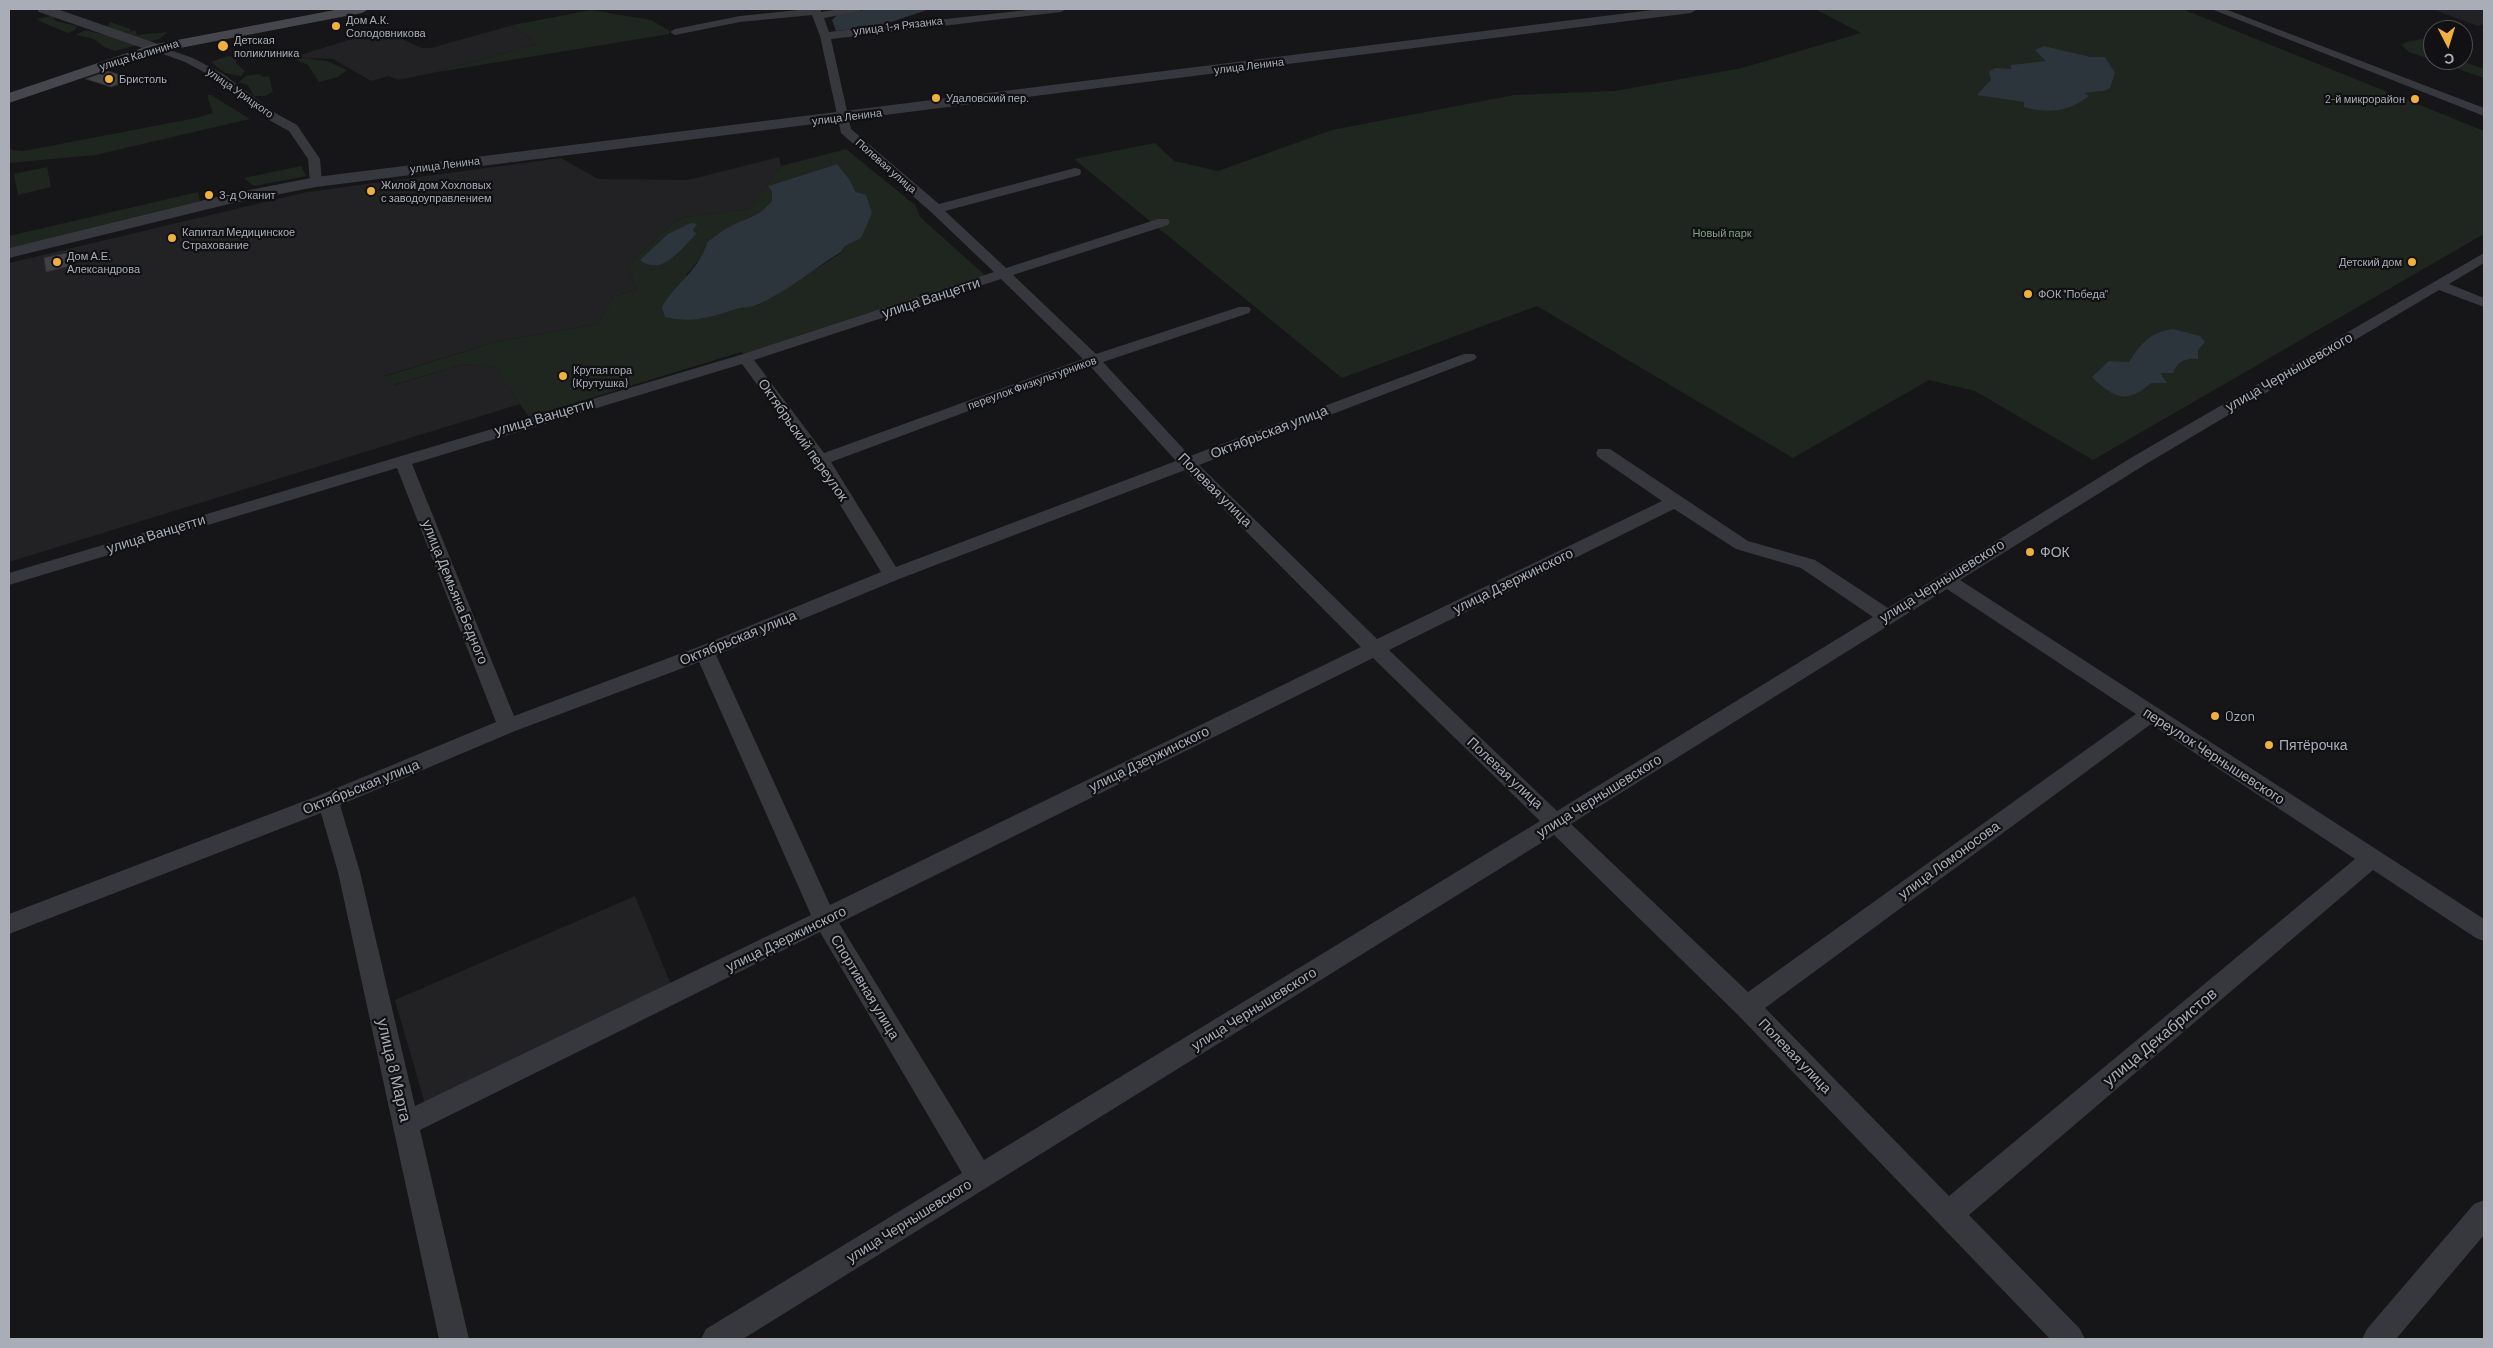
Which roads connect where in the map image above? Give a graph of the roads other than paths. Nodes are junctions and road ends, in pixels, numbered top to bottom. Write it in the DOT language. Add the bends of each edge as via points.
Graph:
graph roads {
  1 [pos="44,9"];
  2 [pos="362,9"];
  3 [pos="856,9"];
  4 [pos="1061,9"];
  5 [pos="1691,9"];
  6 [pos="2216,9"];
  7 [pos="816,12"];
  8 [pos="675,32"];
  9 [pos="825,36"];
  10 [pos="156,48"];
  11 [pos="9,98"];
  12 [pos="2484,112"];
  13 [pos="841,118"];
  14 [pos="1075,172"];
  15 [pos="316,182"];
  16 [pos="936,210"];
  17 [pos="1163,222"];
  18 [pos="9,253"];
  19 [pos="2484,257"];
  20 [pos="1005,275"];
  21 [pos="2439,285"];
  22 [pos="2484,303"];
  23 [pos="1244,310"];
  24 [pos="1469,357"];
  25 [pos="745,358"];
  26 [pos="1093,360"];
  27 [pos="1604,453"];
  28 [pos="402,459"];
  29 [pos="821,460"];
  30 [pos="1187,463"];
  31 [pos="1675,502"];
  32 [pos="892,575"];
  33 [pos="9,579"];
  34 [pos="1945,579"];
  35 [pos="1886,616"];
  36 [pos="1374,648"];
  37 [pos="705,652"];
  38 [pos="2150,714"];
  39 [pos="508,726"];
  40 [pos="328,801"];
  41 [pos="1557,822"];
  42 [pos="2371,859"];
  43 [pos="825,920"];
  44 [pos="9,924"];
  45 [pos="2484,931"];
  46 [pos="1747,1007"];
  47 [pos="406,1123"];
  48 [pos="980,1177"];
  49 [pos="1949,1214"];
  50 [pos="2484,1214"];
  51 [pos="454,1339"];
  52 [pos="716,1339"];
  53 [pos="2070,1339"];
  54 [pos="2377,1339"];
  1 -- 10 [label="street, улица Урицкого"];
  2 -- 10 [label="main road, улица Калинина"];
  3 -- 7 [label="street"];
  4 -- 9 [label="street, улица 1-я Рязанка"];
  5 -- 13 [label="street, улица Ленина"];
  6 -- 12 [label="street"];
  7 -- 8 [label="street" via="740,19"];
  7 -- 9 [label="street"];
  9 -- 13 [label="street"];
  10 -- 11 [label="main road, улица Калинина"];
  10 -- 15 [label="street, улица Урицкого" via="219,76 293,128 314,159"];
  13 -- 15 [label="street, улица Ленина"];
  13 -- 16 [label="street, Полевая улица" via="845,130"];
  14 -- 16 [label="street"];
  15 -- 18 [label="street, улица Ленина"];
  16 -- 20 [label="street, Полевая улица"];
  17 -- 20 [label="street, улица Ванцетти"];
  19 -- 21 [label="street, улица Чернышевского"];
  20 -- 25 [label="street, улица Ванцетти"];
  20 -- 26 [label="street, Полевая улица"];
  21 -- 22 [label="street"];
  21 -- 34 [label="street, улица Чернышевского" via="2181,435"];
  23 -- 26 [label="street, переулок Физкультурников"];
  24 -- 30 [label="street, Октябрьская улица"];
  25 -- 28 [label="street, улица Ванцетти"];
  25 -- 29 [label="street, Октябрьский переулок"];
  26 -- 29 [label="street, переулок Физкультурников"];
  26 -- 30 [label="street, Полевая улица"];
  27 -- 31 [label="street"];
  28 -- 33 [label="street, улица Ванцетти"];
  28 -- 39 [label="street, улица Демьяна Бедного"];
  29 -- 32 [label="street, Октябрьский переулок"];
  30 -- 32 [label="street, Октябрьская улица"];
  30 -- 36 [label="street, Полевая улица"];
  31 -- 35 [label="street" via="1742,545 1808,564"];
  31 -- 36 [label="street, улица Дзержинского"];
  32 -- 37 [label="street, Октябрьская улица"];
  34 -- 35 [label="street, улица Чернышевского"];
  34 -- 38 [label="street, переулок Чернышевского"];
  35 -- 41 [label="street, улица Чернышевского"];
  36 -- 41 [label="street, Полевая улица"];
  36 -- 43 [label="street, улица Дзержинского"];
  37 -- 39 [label="street, Октябрьская улица"];
  37 -- 43 [label="street, Спортивная улица"];
  38 -- 42 [label="street, переулок Чернышевского"];
  38 -- 46 [label="street, улица Ломоносова"];
  39 -- 40 [label="street, Октябрьская улица"];
  40 -- 44 [label="street, Октябрьская улица"];
  40 -- 47 [label="street, улица 8 Марта" via="350,872"];
  41 -- 46 [label="street, Полевая улица"];
  41 -- 48 [label="street, улица Чернышевского"];
  42 -- 45 [label="street, переулок Чернышевского"];
  42 -- 49 [label="street, улица Декабристов"];
  43 -- 47 [label="street, улица Дзержинского"];
  43 -- 48 [label="street, Спортивная улица"];
  46 -- 49 [label="street, Полевая улица"];
  47 -- 51 [label="street, улица 8 Марта"];
  48 -- 52 [label="street, улица Чернышевского"];
  49 -- 53 [label="street, Полевая улица"];
  50 -- 54 [label="street"];
}
